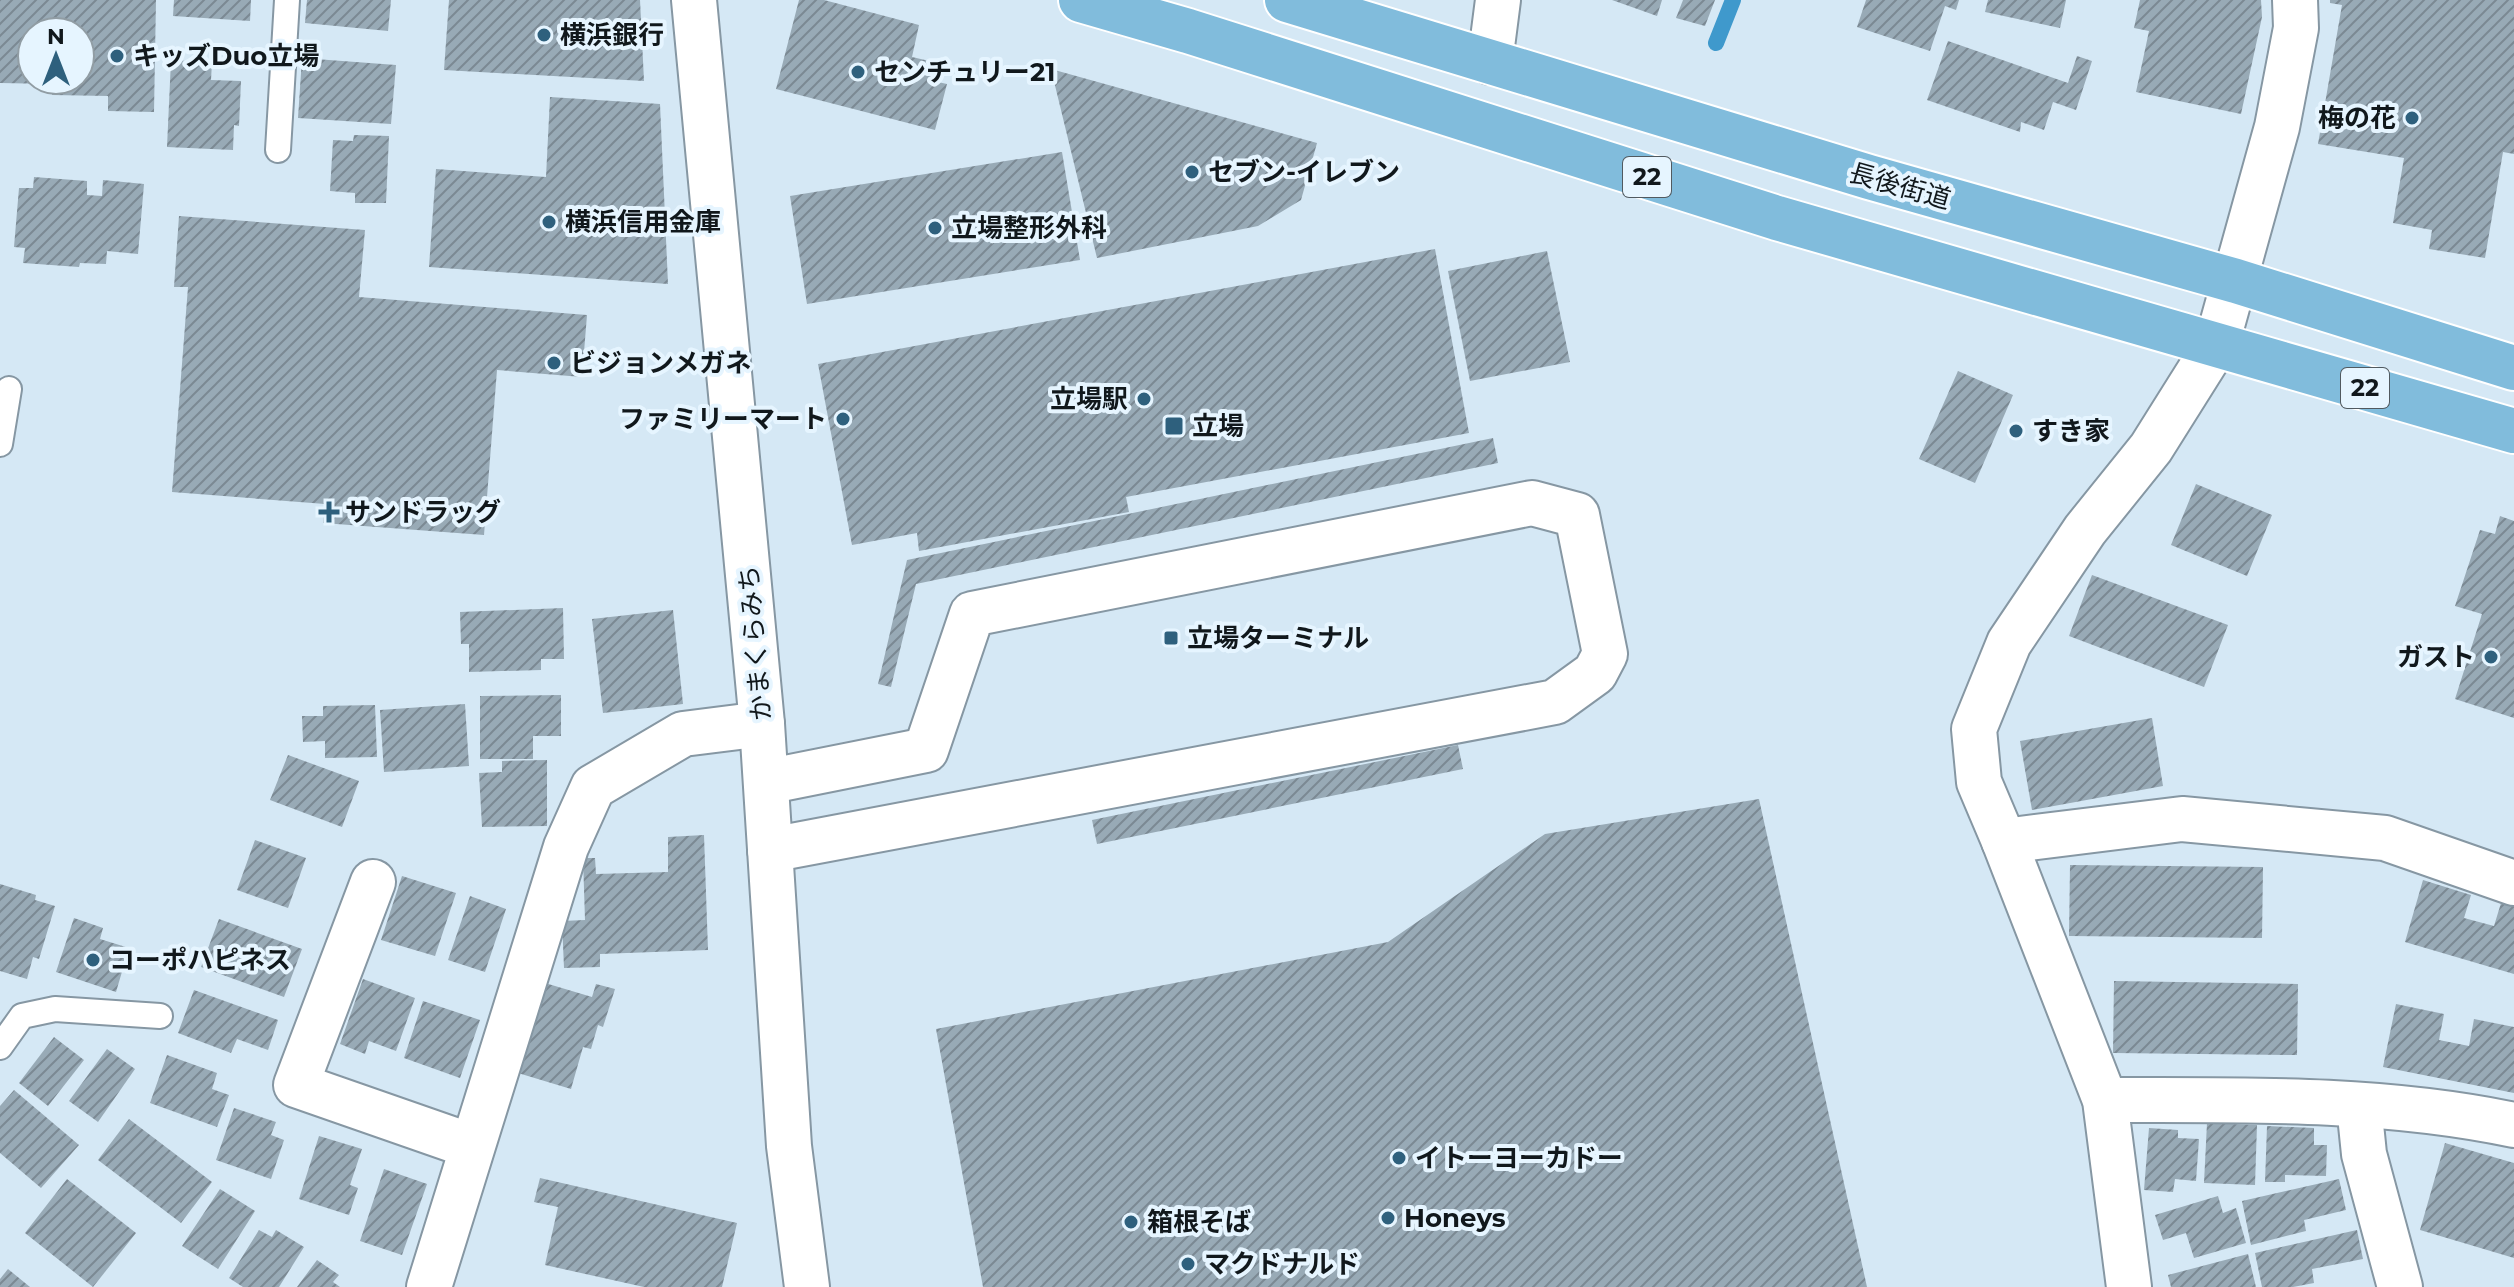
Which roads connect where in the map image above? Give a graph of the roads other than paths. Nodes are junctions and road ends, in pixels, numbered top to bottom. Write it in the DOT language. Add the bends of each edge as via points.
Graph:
graph roads {
  1 [pos="287,0"];
  2 [pos="694,0"];
  3 [pos="1081,0"];
  4 [pos="1287,0"];
  5 [pos="1498,0"];
  6 [pos="2295,0"];
  7 [pos="1490,62"];
  8 [pos="278,150"];
  9 [pos="2236,281"];
  10 [pos="2217,343"];
  11 [pos="2514,368"];
  12 [pos="9,389"];
  13 [pos="2514,431"];
  14 [pos="0,444"];
  15 [pos="762,724"];
  16 [pos="766,782"];
  17 [pos="2004,841"];
  18 [pos="770,850"];
  19 [pos="373,882"];
  20 [pos="2514,883"];
  21 [pos="11,1011"];
  22 [pos="160,1016"];
  23 [pos="0,1047"];
  24 [pos="2105,1100"];
  25 [pos="2359,1105"];
  26 [pos="2514,1125"];
  27 [pos="471,1146"];
  28 [pos="429,1287"];
  29 [pos="807,1287"];
  30 [pos="2129,1287"];
  31 [pos="2400,1287"];
  1 -- 8 [label="lane"];
  2 -- 15 [label="street, かまくらみち"];
  3 -- 10 [label="main road, 22" via="1777,218"];
  4 -- 7 [label="main road, 長後街道 / 22"];
  5 -- 7 [label="street"];
  6 -- 9 [label="street" via="2296,28 2277,127"];
  7 -- 9 [label="main road, 長後街道 / 22"];
  9 -- 10 [label="street"];
  9 -- 11 [label="main road, 長後街道 / 22"];
  10 -- 13 [label="main road, 22"];
  10 -- 17 [label="street" via="2151,448 2085,530 2009,643 1974,729 1979,782"];
  12 -- 14 [label="lane"];
  15 -- 16 [label="street, かまくらみち"];
  15 -- 27 [label="street" via="683,734 593,787 566,847"];
  16 -- 18 [label="street, かまくらみち"];
  16 -- 18 [label="street" via="926,750 972,614 1532,503 1577,515 1605,654 1595,673 1555,702"];
  17 -- 20 [label="street" via="2182,819 2385,838"];
  17 -- 24 [label="street"];
  18 -- 29 [label="street, かまくらみち" via="789,1146"];
  19 -- 27 [label="street" via="296,1085"];
  21 -- 22 [label="lane"];
  21 -- 23 [label="lane"];
  24 -- 25 [label="street"];
  24 -- 30 [label="street"];
  25 -- 26 [label="street"];
  25 -- 31 [label="street" via="2364,1154"];
  27 -- 28 [label="street"];
}
